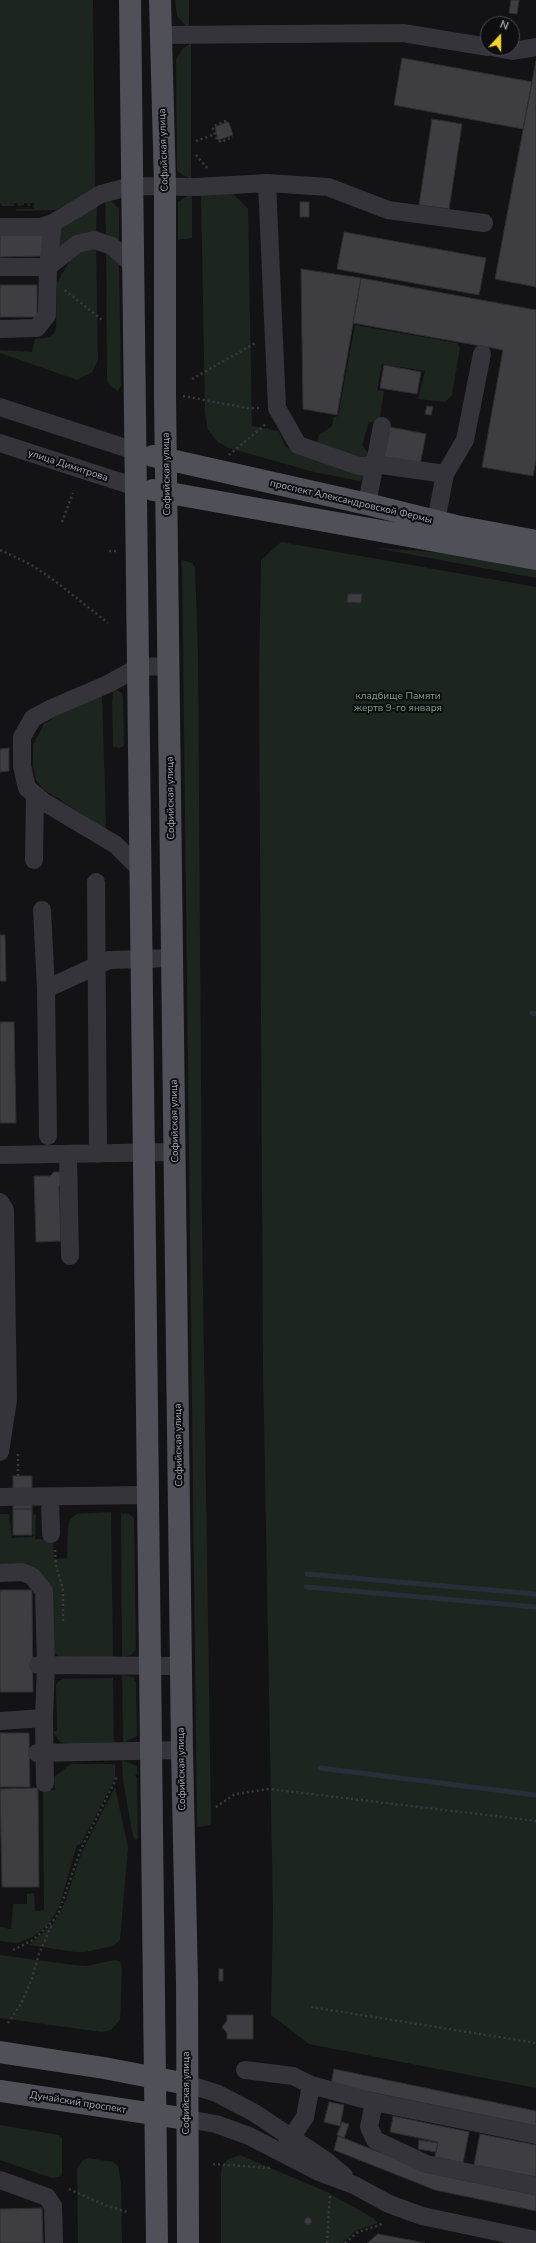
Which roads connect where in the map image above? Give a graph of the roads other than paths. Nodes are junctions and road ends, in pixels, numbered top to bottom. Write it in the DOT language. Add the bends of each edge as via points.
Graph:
graph roads {
  1 [pos="130,0"];
  2 [pos="160,0"];
  3 [pos="160,35"];
  4 [pos="480,46"];
  5 [pos="536,47"];
  6 [pos="520,50"];
  7 [pos="267,183"];
  8 [pos="165,185"];
  9 [pos="132,186"];
  10 [pos="53,223"];
  11 [pos="484,223"];
  12 [pos="0,227"];
  13 [pos="133,265"];
  14 [pos="0,267"];
  15 [pos="48,275"];
  16 [pos="0,329"];
  17 [pos="482,354"];
  18 [pos="0,407"];
  19 [pos="382,426"];
  20 [pos="0,443"];
  21 [pos="135,451"];
  22 [pos="167,460"];
  23 [pos="374,466"];
  24 [pos="445,474"];
  25 [pos="136,487"];
  26 [pos="168,493"];
  27 [pos="366,504"];
  28 [pos="436,522"];
  29 [pos="536,541"];
  30 [pos="536,559"];
  31 [pos="169,666"];
  32 [pos="139,667"];
  33 [pos="34,795"];
  34 [pos="34,860"];
  35 [pos="142,871"];
  36 [pos="96,882"];
  37 [pos="42,910"];
  38 [pos="143,958"];
  39 [pos="173,958"];
  40 [pos="97,966"];
  41 [pos="46,989"];
  42 [pos="48,1136"];
  43 [pos="144,1152"];
  44 [pos="176,1152"];
  45 [pos="98,1154"];
  46 [pos="0,1156"];
  47 [pos="68,1156"];
  48 [pos="0,1202"];
  49 [pos="70,1256"];
  50 [pos="6,1453"];
  51 [pos="148,1496"];
  52 [pos="0,1497"];
  53 [pos="50,1497"];
  54 [pos="51,1534"];
  55 [pos="0,1573"];
  56 [pos="42,1665"];
  57 [pos="151,1666"];
  58 [pos="181,1666"];
  59 [pos="44,1718"];
  60 [pos="0,1721"];
  61 [pos="152,1750"];
  62 [pos="182,1750"];
  63 [pos="41,1753"];
  64 [pos="45,1783"];
  65 [pos="0,2052"];
  66 [pos="245,2070"];
  67 [pos="156,2078"];
  68 [pos="187,2084"];
  69 [pos="311,2085"];
  70 [pos="0,2091"];
  71 [pos="374,2102"];
  72 [pos="156,2115"];
  73 [pos="187,2119"];
  74 [pos="536,2135"];
  75 [pos="283,2152"];
  76 [pos="0,2180"];
  77 [pos="536,2186"];
  78 [pos="536,2240"];
  79 [pos="54,2243"];
  80 [pos="157,2243"];
  81 [pos="188,2243"];
  1 -- 9 [label="main road"];
  2 -- 3 [label="main road, Софийская улица"];
  3 -- 4 [label="street" via="403,33"];
  3 -- 8 [label="main road, Софийская улица"];
  5 -- 6 [label="street"];
  7 -- 8 [label="street" via="196,187"];
  7 -- 11 [label="street" via="328,186 388,210"];
  7 -- 23 [label="street" via="278,410 298,445 359,466"];
  8 -- 9 [label="street"];
  8 -- 22 [label="main road, Софийская улица"];
  9 -- 10 [label="street" via="100,194"];
  9 -- 13 [label="main road"];
  10 -- 12 [label="street" via="40,227"];
  10 -- 15 [label="street"];
  13 -- 15 [label="street" via="112,246 94,240 77,244"];
  13 -- 21 [label="main road"];
  14 -- 15 [label="street"];
  15 -- 16 [label="street" via="48,315 37,328"];
  17 -- 24 [label="street" via="465,440"];
  18 -- 21 [label="street"];
  19 -- 23 [label="street"];
  20 -- 25 [label="street, улица Димитрова"];
  21 -- 22 [label="main road, проспект Александровской Фермы"];
  21 -- 25 [label="main road"];
  22 -- 26 [label="main road, Софийская улица"];
  22 -- 27 [label="main road, проспект Александровской Фермы"];
  23 -- 24 [label="street"];
  23 -- 27 [label="street"];
  24 -- 28 [label="street"];
  25 -- 26 [label="main road, проспект Александровской Фермы"];
  25 -- 32 [label="main road"];
  26 -- 30 [label="main road, проспект Александровской Фермы"];
  26 -- 31 [label="main road, Софийская улица"];
  27 -- 28 [label="main road, проспект Александровской Фермы"];
  28 -- 29 [label="main road, проспект Александровской Фермы"];
  31 -- 32 [label="street"];
  31 -- 39 [label="main road, Софийская улица"];
  32 -- 33 [label="street" via="34,718 22,737 22,766 27,788"];
  32 -- 35 [label="main road"];
  33 -- 34 [label="street"];
  33 -- 35 [label="street" via="116,845"];
  35 -- 38 [label="main road"];
  36 -- 40 [label="street"];
  37 -- 41 [label="street"];
  38 -- 39 [label="street"];
  38 -- 40 [label="street" via="109,960"];
  38 -- 43 [label="main road"];
  39 -- 44 [label="main road, Софийская улица"];
  40 -- 41 [label="street"];
  40 -- 45 [label="street"];
  41 -- 42 [label="street"];
  43 -- 44 [label="street"];
  43 -- 45 [label="street"];
  43 -- 51 [label="main road"];
  44 -- 58 [label="main road, Софийская улица"];
  45 -- 47 [label="street"];
  46 -- 47 [label="street"];
  47 -- 49 [label="street"];
  48 -- 50 [label="street" via="5,1210 8,1400"];
  51 -- 53 [label="street"];
  51 -- 57 [label="main road"];
  52 -- 53 [label="street"];
  53 -- 54 [label="street"];
  55 -- 56 [label="street" via="22,1572 32,1576 44,1591"];
  56 -- 57 [label="street"];
  56 -- 59 [label="street"];
  57 -- 58 [label="street"];
  57 -- 61 [label="main road"];
  58 -- 62 [label="main road, Софийская улица"];
  59 -- 60 [label="street"];
  59 -- 63 [label="street"];
  61 -- 62 [label="street"];
  61 -- 63 [label="street"];
  61 -- 67 [label="main road"];
  62 -- 68 [label="main road, Софийская улица"];
  63 -- 64 [label="street"];
  65 -- 67 [label="main road"];
  66 -- 69 [label="street" via="293,2076"];
  67 -- 68 [label="main road"];
  67 -- 72 [label="main road"];
  68 -- 73 [label="main road, Софийская улица"];
  68 -- 75 [label="street" via="216,2093 253,2112"];
  69 -- 71 [label="street"];
  69 -- 75 [label="street" via="305,2117"];
  70 -- 72 [label="main road, Дунайский проспект"];
  71 -- 74 [label="street"];
  71 -- 77 [label="street" via="369,2127 375,2140 426,2164"];
  72 -- 73 [label="main road, Дунайский проспект"];
  72 -- 80 [label="main road"];
  73 -- 75 [label="street" via="216,2124 243,2133"];
  73 -- 81 [label="main road, Софийская улица"];
  75 -- 78 [label="street" via="325,2160 354,2185 389,2204 422,2216"];
  76 -- 79 [label="street" via="47,2197 53,2206"];
}
